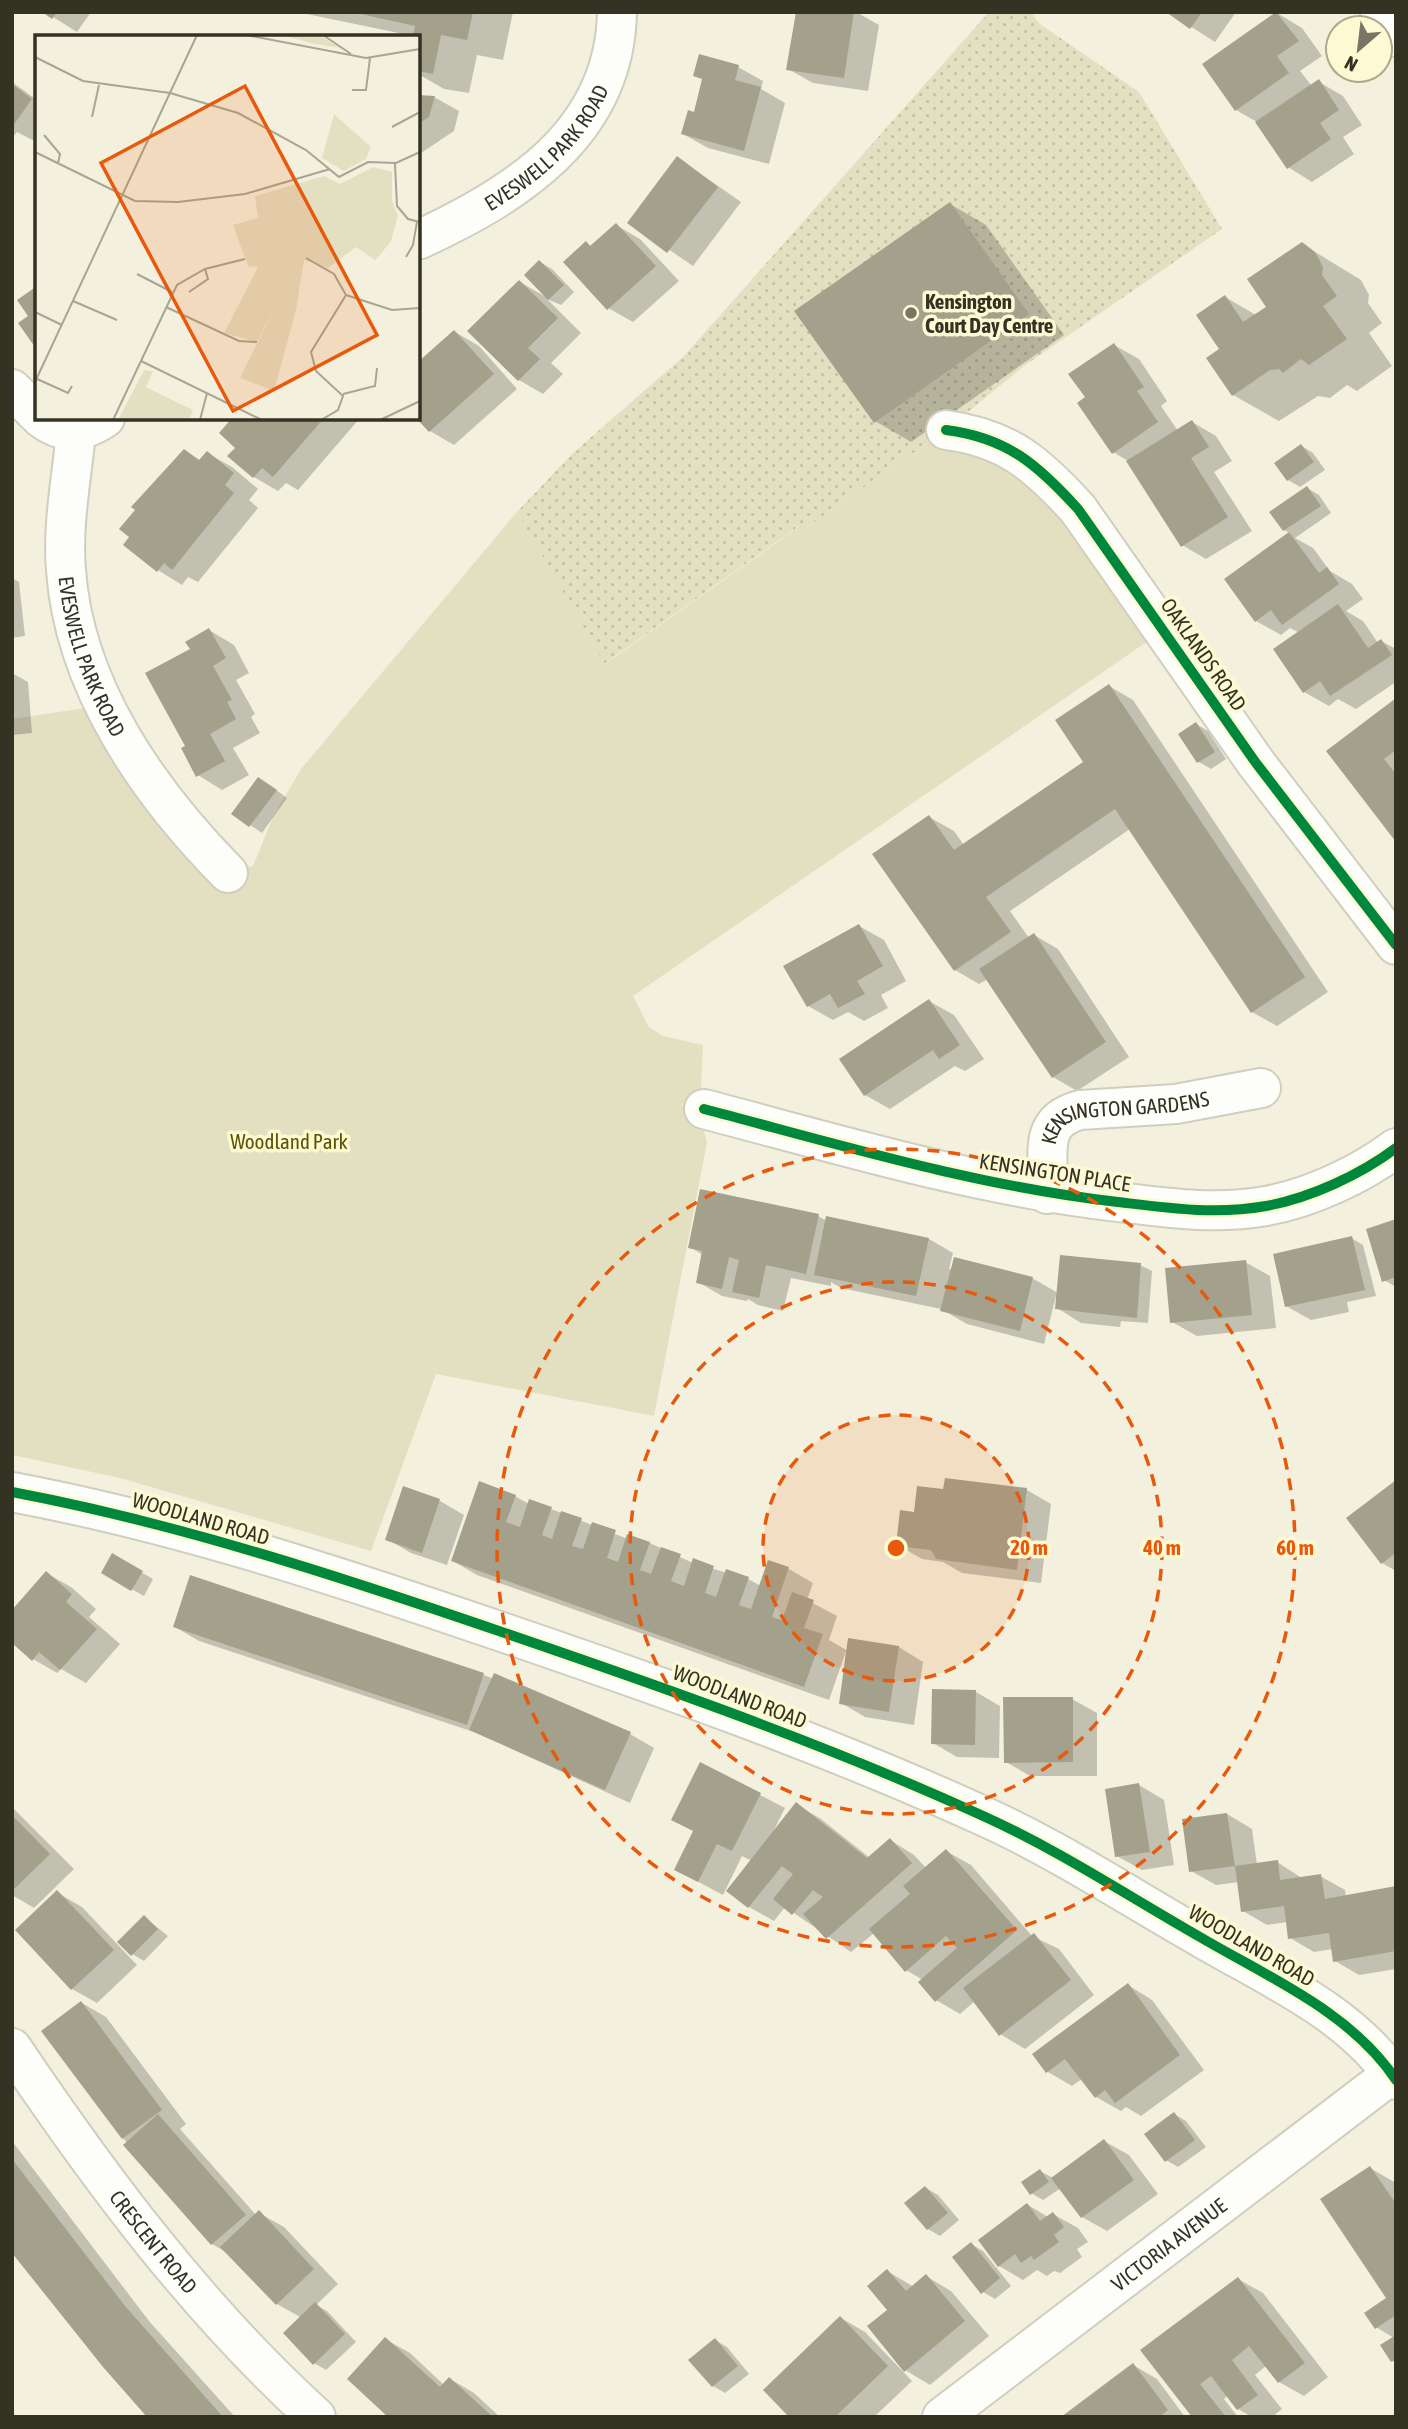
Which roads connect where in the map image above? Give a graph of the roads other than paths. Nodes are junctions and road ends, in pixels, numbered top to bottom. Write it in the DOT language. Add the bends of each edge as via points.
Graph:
graph roads {
  1 [pos="617,12"];
  2 [pos="1380,12"];
  3 [pos="1396,37"];
  4 [pos="420,239"];
  5 [pos="12,389"];
  6 [pos="35,412"];
  7 [pos="74,423"];
  8 [pos="946,430"];
  9 [pos="228,873"];
  10 [pos="1396,945"];
  11 [pos="1261,1088"];
  12 [pos="704,1109"];
  13 [pos="1394,1152"];
  14 [pos="1047,1194"];
  15 [pos="12,1492"];
  16 [pos="12,2048"];
  17 [pos="1395,2075"];
  18 [pos="316,2417"];
  19 [pos="942,2417"];
  1 -- 4 [label="street, EVESWELL PARK ROAD" via="606,77 586,117 556,154 507,193"];
  2 -- 3 [label="street"];
  5 -- 6 [label="street"];
  7 -- 9 [label="street, EVESWELL PARK ROAD" via="65,568 78,636 105,705 133,755 182,824"];
  8 -- 10 [label="street, OAKLANDS ROAD" via="1006,446 1044,474 1079,509 1256,762"];
  11 -- 14 [label="street, KENSINGTON GARDENS" via="1177,1104 1065,1114 1050,1131"];
  12 -- 14 [label="street, KENSINGTON PLACE" via="960,1177"];
  13 -- 14 [label="street, KENSINGTON PLACE" via="1322,1188 1266,1206 1191,1212"];
  15 -- 17 [label="street, WOODLAND ROAD" via="170,1528 433,1608 681,1693 908,1784 1019,1834 1306,1998 1348,2026"];
  16 -- 18 [label="street, CRESCENT ROAD" via="79,2147 159,2251"];
  17 -- 19 [label="street, VICTORIA AVENUE"];
}
